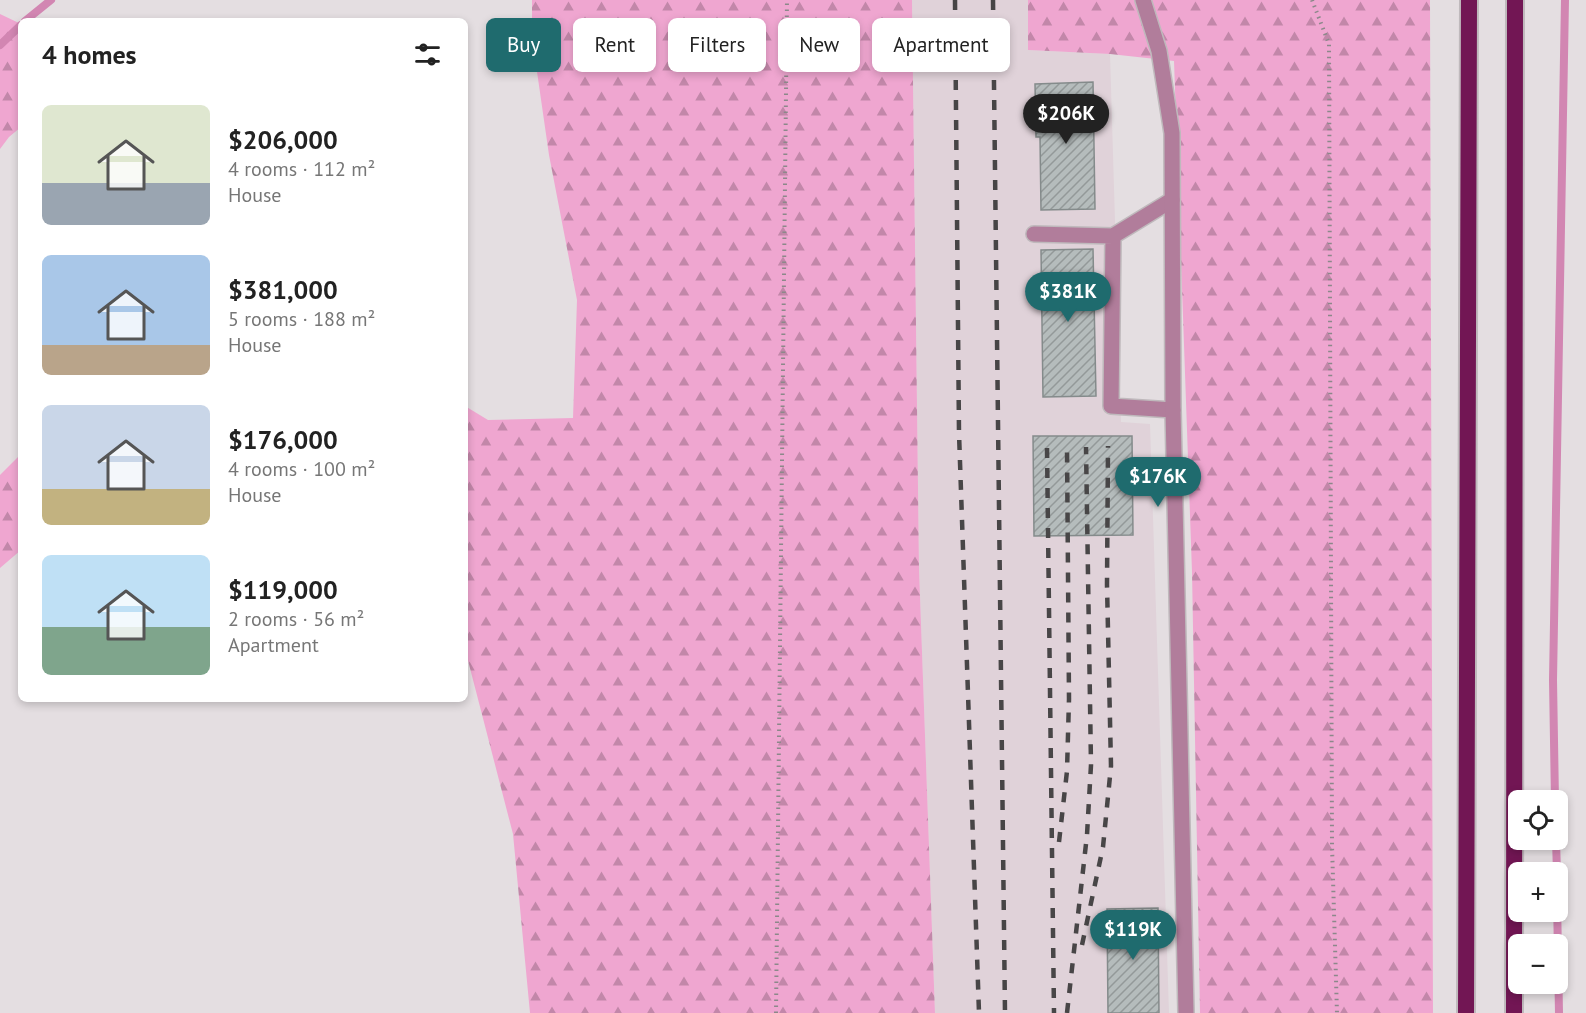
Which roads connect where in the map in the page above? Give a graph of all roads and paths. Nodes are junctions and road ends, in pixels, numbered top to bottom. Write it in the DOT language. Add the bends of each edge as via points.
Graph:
graph roads {
  1 [pos="787,0"];
  2 [pos="1143,0"];
  3 [pos="1312,0"];
  4 [pos="1470,0"];
  5 [pos="1515,0"];
  6 [pos="1172,200"];
  7 [pos="1034,234"];
  8 [pos="1113,236"];
  9 [pos="1173,410"];
  10 [pos="776,1013"];
  11 [pos="1186,1013"];
  12 [pos="1337,1013"];
  13 [pos="1466,1013"];
  14 [pos="1514,1013"];
  1 -- 10 [label="path"];
  2 -- 6 [label="street" via="1159,51 1172,133"];
  3 -- 12 [label="path" via="1329,44 1332,845"];
  4 -- 13 [label="highway"];
  5 -- 14 [label="highway"];
  6 -- 8 [label="street"];
  6 -- 9 [label="street"];
  7 -- 8 [label="street"];
  8 -- 9 [label="street" via="1111,406"];
  9 -- 11 [label="street"];
}
